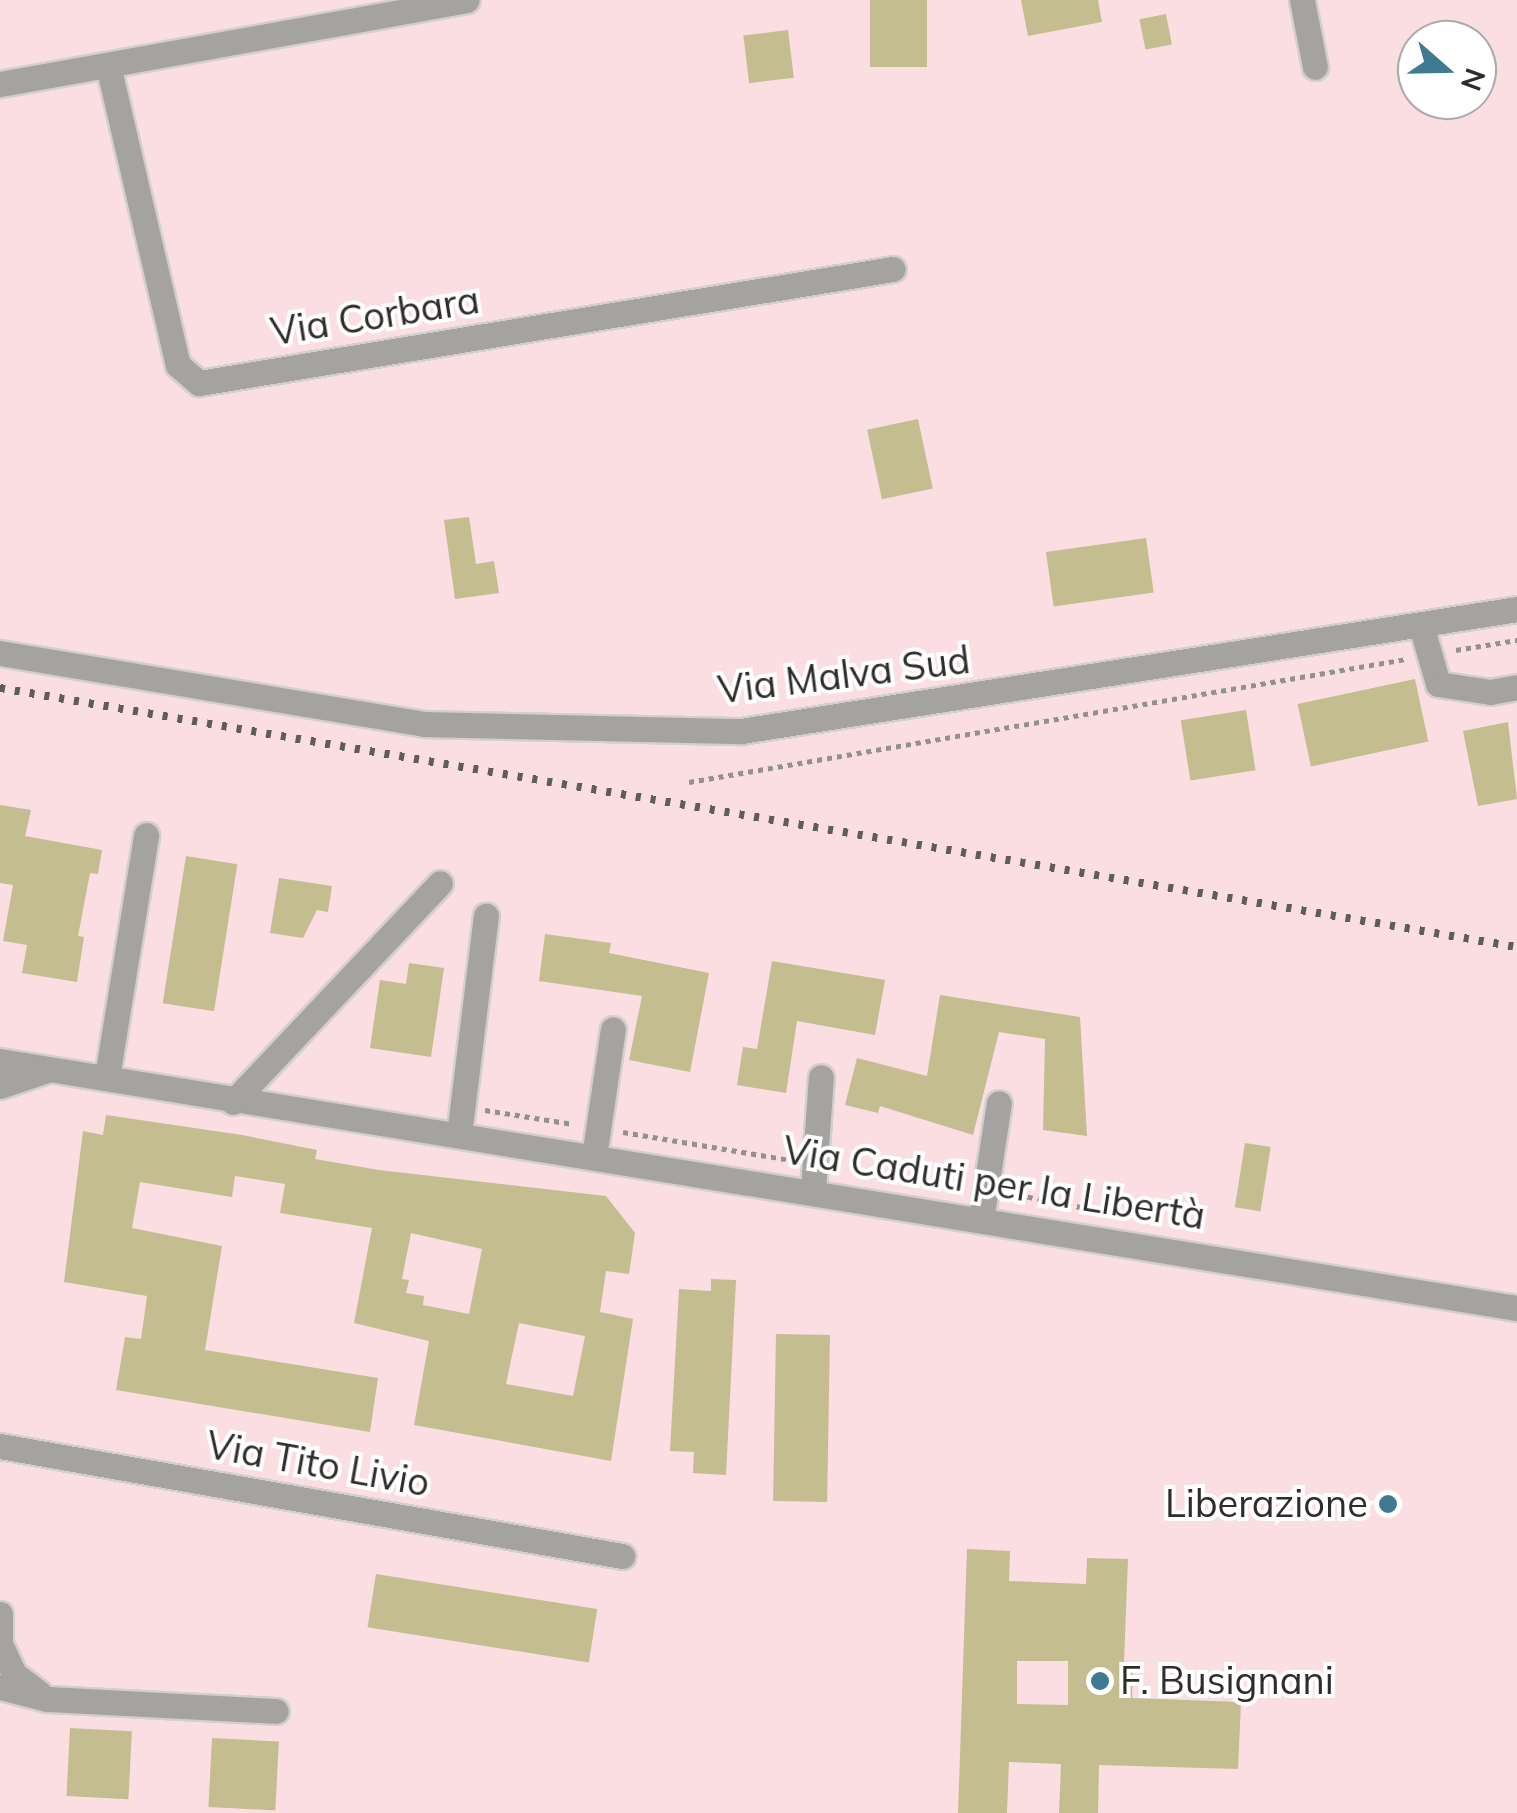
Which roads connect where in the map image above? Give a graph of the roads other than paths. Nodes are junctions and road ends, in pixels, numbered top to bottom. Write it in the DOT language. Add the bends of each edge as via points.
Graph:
graph roads {
  1 [pos="466,0"];
  2 [pos="1302,0"];
  3 [pos="108,65"];
  4 [pos="1315,67"];
  5 [pos="0,84"];
  6 [pos="893,269"];
  7 [pos="1517,609"];
  8 [pos="1421,625"];
  9 [pos="0,653"];
  10 [pos="1517,687"];
  11 [pos="146,835"];
  12 [pos="440,883"];
  13 [pos="486,916"];
  14 [pos="613,1029"];
  15 [pos="0,1061"];
  16 [pos="56,1067"];
  17 [pos="106,1077"];
  18 [pos="820,1077"];
  19 [pos="0,1086"];
  20 [pos="234,1102"];
  21 [pos="999,1103"];
  22 [pos="458,1135"];
  23 [pos="594,1156"];
  24 [pos="813,1190"];
  25 [pos="980,1220"];
  26 [pos="1517,1308"];
  27 [pos="0,1446"];
  28 [pos="622,1556"];
  29 [pos="0,1614"];
  30 [pos="1,1650"];
  31 [pos="0,1686"];
  32 [pos="48,1698"];
  33 [pos="276,1710"];
  1 -- 3 [label="street"];
  2 -- 4 [label="street"];
  3 -- 5 [label="street"];
  3 -- 6 [label="street, Via Corbara" via="178,365 199,382"];
  7 -- 8 [label="street, Via Malva Sud"];
  8 -- 9 [label="street, Via Malva Sud" via="740,731 424,724"];
  8 -- 10 [label="street" via="1438,684 1490,692"];
  11 -- 17 [label="street"];
  12 -- 20 [label="street"];
  13 -- 22 [label="street"];
  14 -- 23 [label="street"];
  15 -- 16 [label="street, Via Caduti per la Libertà"];
  16 -- 17 [label="street, Via Caduti per la Libertà"];
  16 -- 19 [label="street"];
  17 -- 20 [label="street, Via Caduti per la Libertà"];
  18 -- 24 [label="street"];
  20 -- 22 [label="street, Via Caduti per la Libertà"];
  21 -- 25 [label="street"];
  22 -- 23 [label="street, Via Caduti per la Libertà"];
  23 -- 24 [label="street, Via Caduti per la Libertà"];
  24 -- 25 [label="street, Via Caduti per la Libertà"];
  25 -- 26 [label="street, Via Caduti per la Libertà"];
  27 -- 28 [label="street, Via Tito Livio"];
  29 -- 30 [label="street"];
  30 -- 32 [label="street" via="14,1674"];
  31 -- 32 [label="street"];
  32 -- 33 [label="street"];
}
